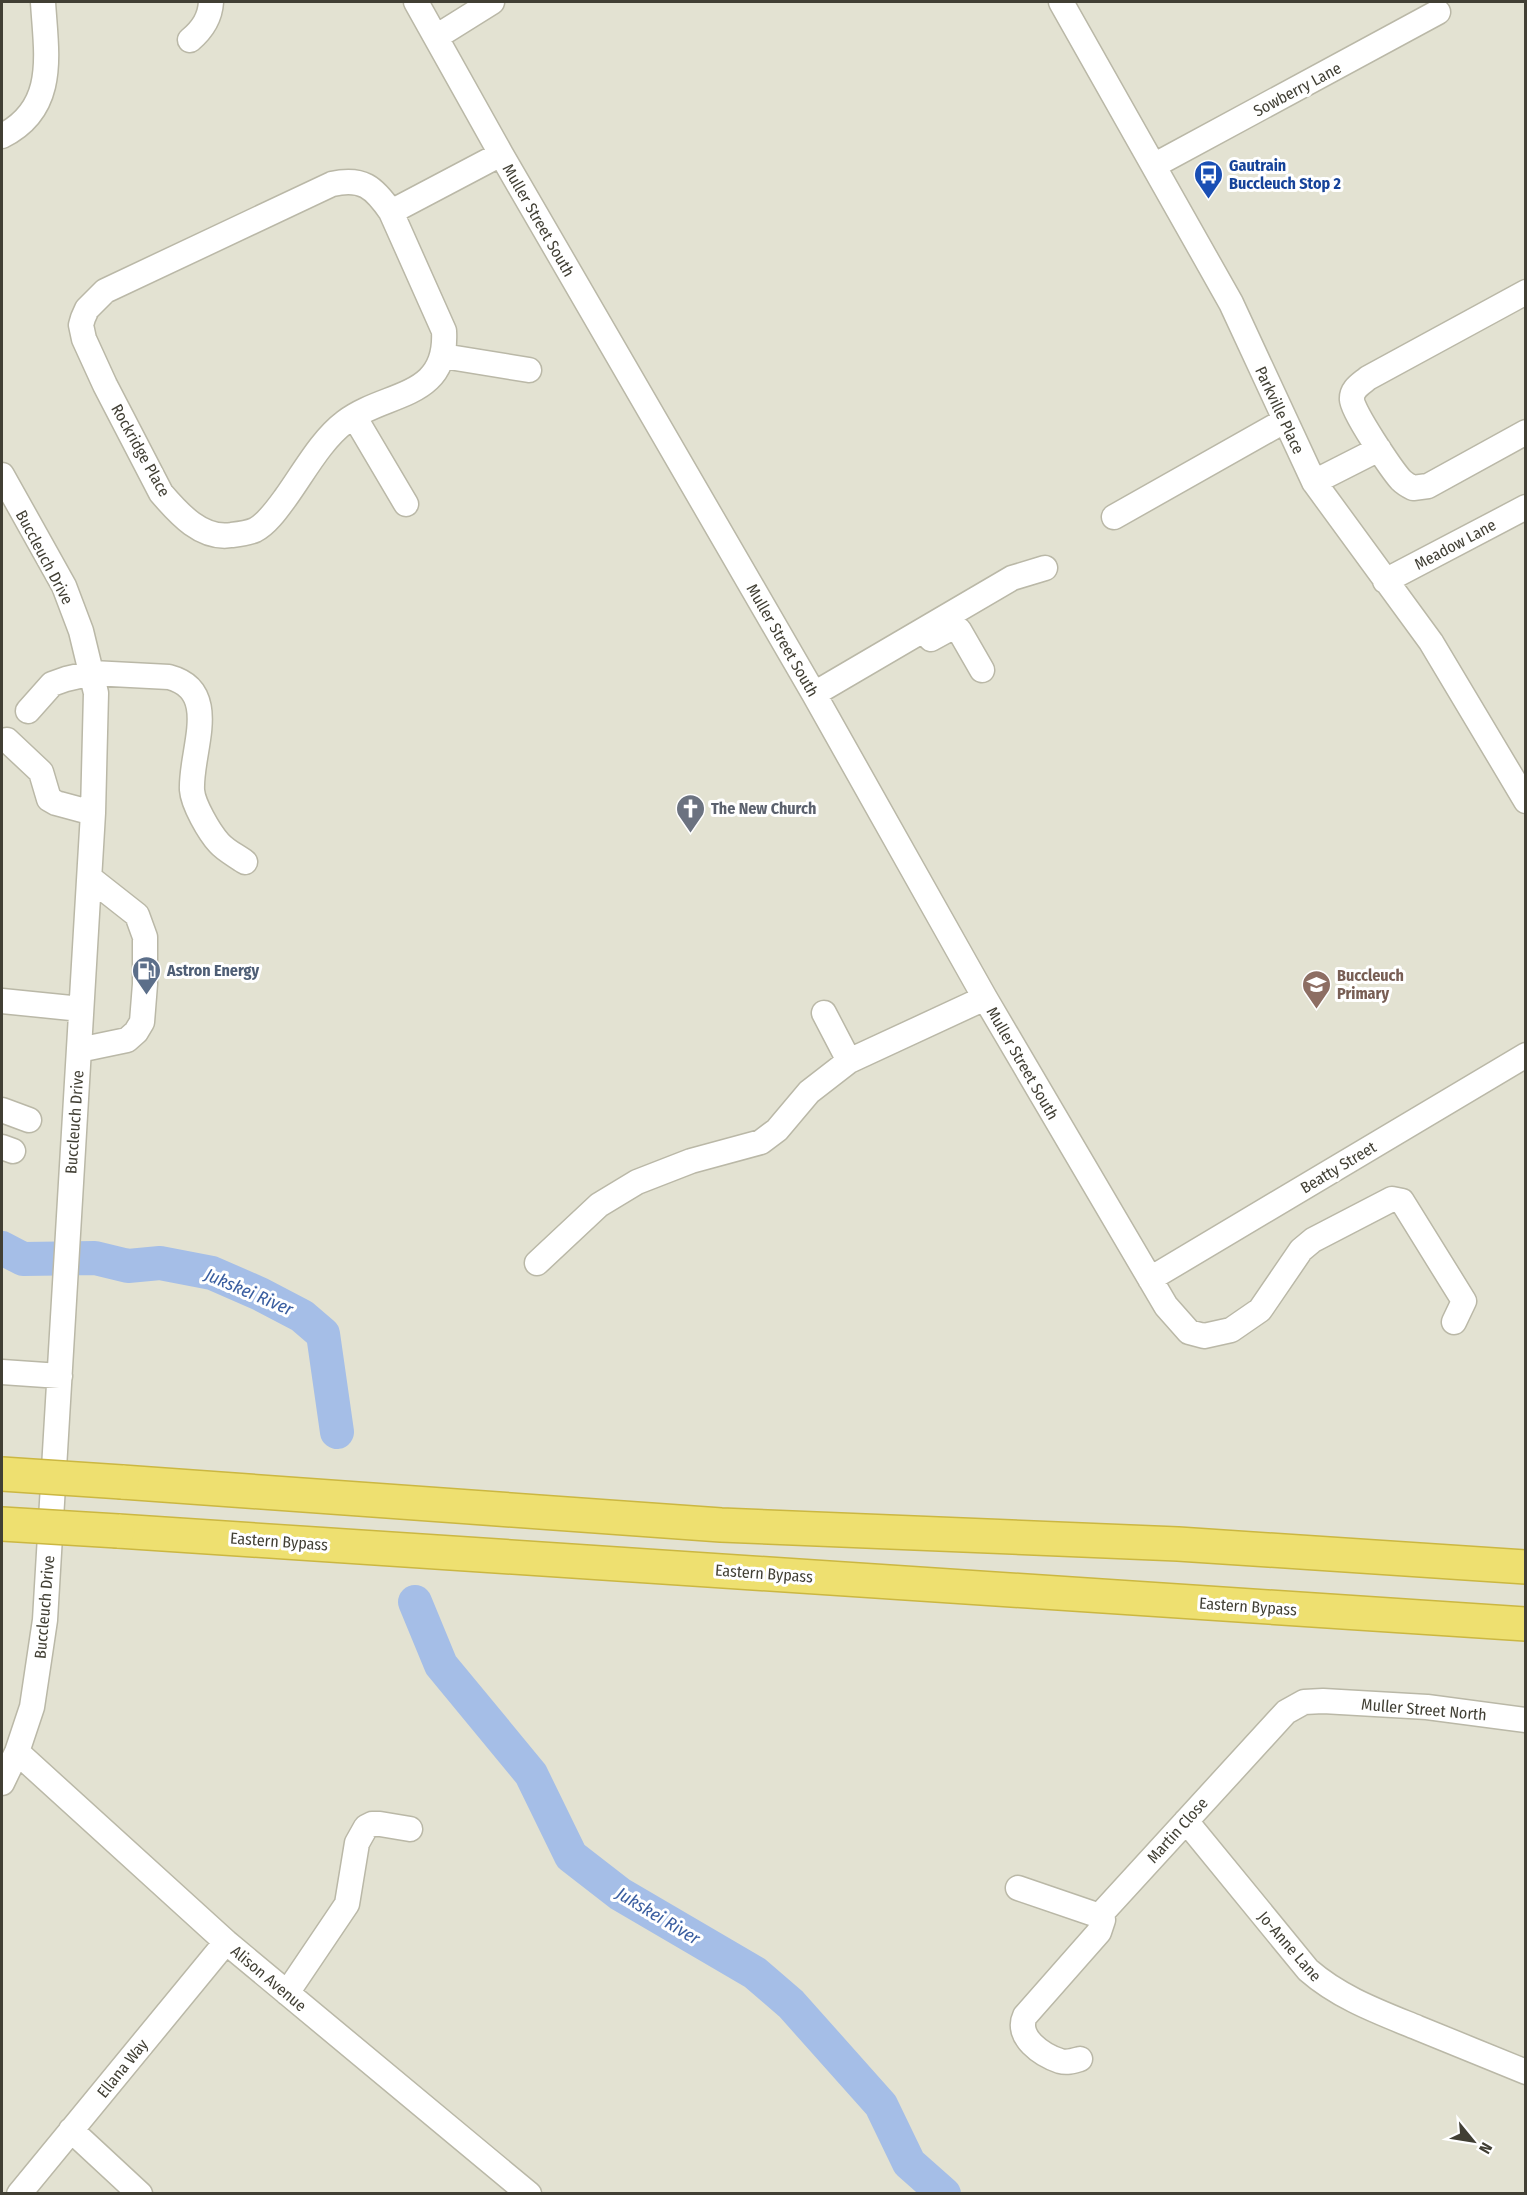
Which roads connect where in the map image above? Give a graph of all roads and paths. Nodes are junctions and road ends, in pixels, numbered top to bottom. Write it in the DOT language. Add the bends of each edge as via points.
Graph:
graph roads {
  1 [pos="43,2"];
  2 [pos="211,2"];
  3 [pos="416,2"];
  4 [pos="492,2"];
  5 [pos="1061,2"];
  6 [pos="1438,12"];
  7 [pos="436,37"];
  8 [pos="190,40"];
  9 [pos="2,136"];
  10 [pos="501,154"];
  11 [pos="1155,165"];
  12 [pos="391,212"];
  13 [pos="1526,292"];
  14 [pos="443,356"];
  15 [pos="529,370"];
  16 [pos="359,413"];
  17 [pos="1284,421"];
  18 [pos="1526,432"];
  19 [pos="1379,449"];
  20 [pos="2,475"];
  21 [pos="1314,482"];
  22 [pos="411,498"];
  23 [pos="1526,507"];
  24 [pos="1114,517"];
  25 [pos="1045,568"];
  26 [pos="1385,581"];
  27 [pos="982,670"];
  28 [pos="92,673"];
  29 [pos="817,699"];
  30 [pos="28,711"];
  31 [pos="7,740"];
  32 [pos="1526,801"];
  33 [pos="93,813"];
  34 [pos="245,862"];
  35 [pos="90,878"];
  36 [pos="985,998"];
  37 [pos="2,1001"];
  38 [pos="81,1009"];
  39 [pos="824,1013"];
  40 [pos="79,1050"];
  41 [pos="1526,1055"];
  42 [pos="849,1061"];
  43 [pos="2,1110"];
  44 [pos="29,1120"];
  45 [pos="537,1263"];
  46 [pos="1150,1279"];
  47 [pos="1454,1322"];
  48 [pos="2,1372"];
  49 [pos="60,1376"];
  50 [pos="2,1474"];
  51 [pos="2,1524"];
  52 [pos="1526,1567"];
  53 [pos="1526,1624"];
  54 [pos="1323,1701"];
  55 [pos="1526,1720"];
  56 [pos="17,1752"];
  57 [pos="2,1783"];
  58 [pos="1186,1821"];
  59 [pos="410,1829"];
  60 [pos="1018,1888"];
  61 [pos="1102,1913"];
  62 [pos="226,1942"];
  63 [pos="287,1993"];
  64 [pos="1080,2060"];
  65 [pos="1526,2072"];
  66 [pos="71,2130"];
  67 [pos="19,2193"];
  68 [pos="140,2193"];
  69 [pos="530,2193"];
  1 -- 9 [label="street" via="46,61 42,92 34,110"];
  2 -- 8 [label="street" via="206,22"];
  3 -- 7 [label="street, Muller Street South"];
  4 -- 7 [label="street"];
  5 -- 11 [label="street, Parkville Place"];
  6 -- 11 [label="street, Sowberry Lane"];
  7 -- 10 [label="street, Muller Street South"];
  10 -- 12 [label="street"];
  10 -- 29 [label="street, Muller Street South"];
  11 -- 17 [label="street, Parkville Place" via="1231,303"];
  12 -- 14 [label="street, Rockridge Place" via="444,331"];
  12 -- 16 [label="street, Rockridge Place" via="378,194 362,184 332,184 105,291 87,309 81,325 105,385 161,493 207,533 228,536 260,527 334,432"];
  13 -- 19 [label="street" via="1368,378 1355,389 1352,403"];
  14 -- 15 [label="street"];
  14 -- 16 [label="street, Rockridge Place" via="428,381"];
  16 -- 22 [label="street"];
  17 -- 21 [label="street, Parkville Place"];
  17 -- 24 [label="street"];
  18 -- 19 [label="street" via="1418,488 1401,480"];
  19 -- 21 [label="street"];
  20 -- 28 [label="street, Buccleuch Drive" via="64,586"];
  21 -- 26 [label="street, Parkville Place"];
  23 -- 26 [label="street, Meadow Lane"];
  25 -- 29 [label="street" via="1012,578"];
  26 -- 32 [label="street, Parkville Place" via="1431,642"];
  27 -- 29 [label="street" via="959,630 953,627"];
  28 -- 30 [label="street" via="52,684"];
  28 -- 33 [label="street, Buccleuch Drive" via="96,693"];
  28 -- 34 [label="street" via="169,677 181,680 195,692 201,714 192,791 202,817 220,844"];
  29 -- 36 [label="street, Muller Street South"];
  31 -- 33 [label="street" via="41,772 49,799"];
  33 -- 35 [label="street, Buccleuch Drive"];
  35 -- 38 [label="street, Buccleuch Drive"];
  35 -- 40 [label="street" via="137,915 145,937 145,984 142,1022 136,1032 127,1040"];
  36 -- 42 [label="street"];
  36 -- 46 [label="street, Muller Street South"];
  37 -- 38 [label="street"];
  38 -- 40 [label="street, Buccleuch Drive"];
  39 -- 42 [label="street"];
  40 -- 49 [label="street, Buccleuch Drive"];
  41 -- 46 [label="street, Beatty Street"];
  42 -- 45 [label="street" via="809,1092 777,1130 761,1142 691,1161 637,1182 598,1205"];
  43 -- 44 [label="street"];
  46 -- 47 [label="street, Muller Street South" via="1166,1306 1189,1332 1204,1336 1231,1330 1260,1310 1301,1250 1313,1240 1396,1199 1402,1201 1464,1300"];
  48 -- 49 [label="street"];
  49 -- 56 [label="street, Buccleuch Drive" via="45,1620 32,1707"];
  50 -- 52 [label="highway, bridge" via="721,1525 1178,1544"];
  51 -- 53 [label="highway, Eastern Bypass, bridge"];
  54 -- 55 [label="street, Muller Street North" via="1427,1707"];
  54 -- 58 [label="street, Martin Close" via="1304,1702 1286,1712"];
  56 -- 57 [label="street, Buccleuch Drive"];
  56 -- 62 [label="street, Alison Avenue"];
  58 -- 61 [label="street, Martin Close"];
  58 -- 65 [label="street, Jo-Anne Lane" via="1308,1970 1324,1984 1376,2011"];
  59 -- 63 [label="street" via="380,1824 366,1827 357,1843 347,1904"];
  60 -- 61 [label="street" via="1094,1914"];
  61 -- 64 [label="street" via="1099,1932 1021,2023 1027,2039 1043,2052 1060,2061"];
  62 -- 63 [label="street, Alison Avenue"];
  62 -- 66 [label="street, Ellana Way"];
  63 -- 69 [label="street, Alison Avenue"];
  66 -- 67 [label="street, Ellana Way"];
  66 -- 68 [label="street"];
}
